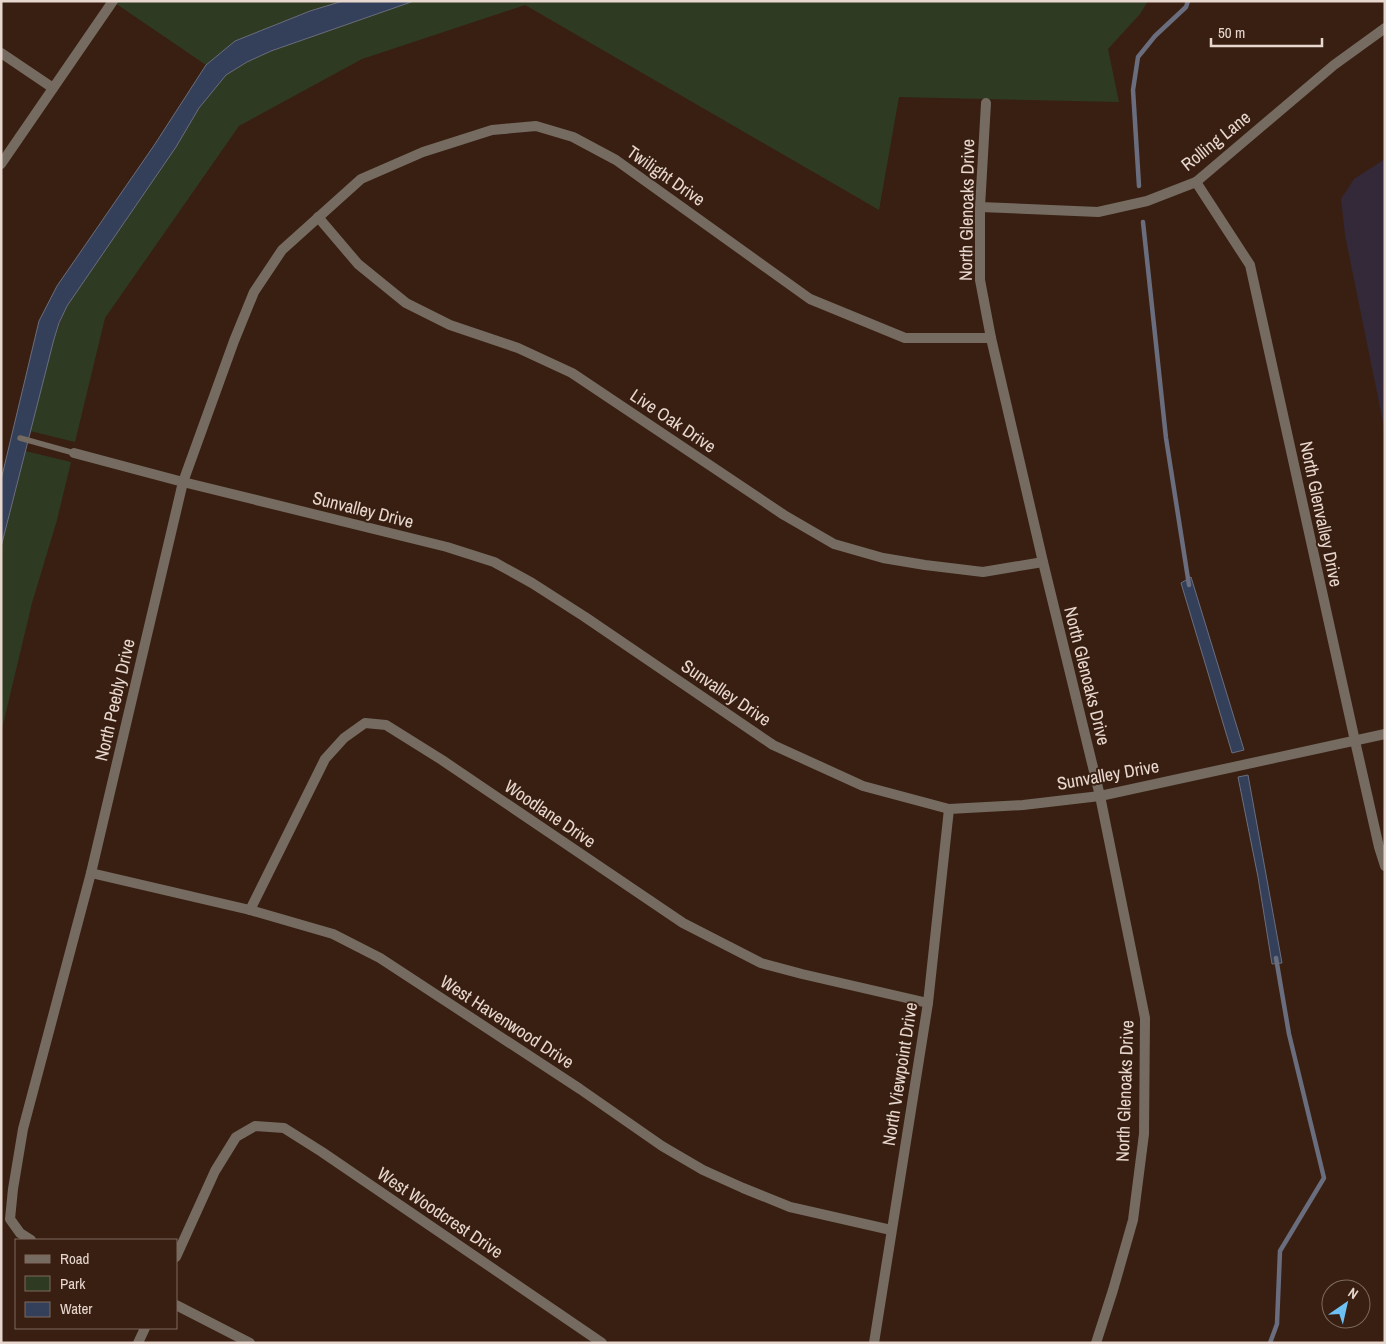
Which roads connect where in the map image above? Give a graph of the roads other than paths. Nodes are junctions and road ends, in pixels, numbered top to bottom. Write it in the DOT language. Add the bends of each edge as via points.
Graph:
graph roads {
  1 [pos="113,1"];
  2 [pos="1385,28"];
  3 [pos="1,53"];
  4 [pos="53,88"];
  5 [pos="986,103"];
  6 [pos="1,164"];
  7 [pos="1196,182"];
  8 [pos="980,207"];
  9 [pos="318,217"];
  10 [pos="991,338"];
  11 [pos="20,438"];
  12 [pos="74,453"];
  13 [pos="183,482"];
  14 [pos="1043,562"];
  15 [pos="1385,734"];
  16 [pos="1355,741"];
  17 [pos="1100,796"];
  18 [pos="949,809"];
  19 [pos="1385,866"];
  20 [pos="90,873"];
  21 [pos="250,910"];
  22 [pos="928,1003"];
  23 [pos="891,1230"];
  24 [pos="29,1239"];
  25 [pos="178,1253"];
  26 [pos="178,1306"];
  27 [pos="145,1329"];
  28 [pos="138,1343"];
  29 [pos="250,1343"];
  30 [pos="602,1343"];
  31 [pos="874,1343"];
  32 [pos="1096,1343"];
  1 -- 4 [label="street"];
  2 -- 7 [label="street, Rolling Lane" via="1334,65"];
  3 -- 4 [label="street"];
  4 -- 6 [label="street"];
  5 -- 8 [label="street, North Glenoaks Drive"];
  7 -- 8 [label="street, Rolling Lane" via="1147,201 1098,212"];
  7 -- 16 [label="street, North Glenvalley Drive" via="1250,264"];
  8 -- 10 [label="street, North Glenoaks Drive" via="980,280"];
  9 -- 10 [label="street, Twilight Drive" via="361,179 423,152 492,130 536,126 574,137 616,160 810,299 905,338"];
  9 -- 13 [label="street, North Peebly Drive" via="282,250 254,292"];
  9 -- 14 [label="street, Live Oak Drive" via="358,264 406,303 450,325 518,348 572,373 834,544 883,558 983,572"];
  10 -- 14 [label="street, North Glenoaks Drive"];
  11 -- 12 [label="lane"];
  12 -- 13 [label="street, Sunvalley Drive"];
  13 -- 18 [label="street, Sunvalley Drive" via="447,547 494,562 585,617 773,744 862,786"];
  13 -- 20 [label="street, North Peebly Drive"];
  14 -- 17 [label="street, North Glenoaks Drive"];
  15 -- 16 [label="street, Sunvalley Drive"];
  16 -- 17 [label="street, Sunvalley Drive"];
  16 -- 19 [label="street, North Glenvalley Drive"];
  17 -- 18 [label="street, Sunvalley Drive"];
  17 -- 32 [label="street, North Glenoaks Drive" via="1145,1018 1144,1134 1133,1220"];
  18 -- 22 [label="street, North Viewpoint Drive"];
  20 -- 21 [label="street, West Havenwood Drive"];
  20 -- 24 [label="street, North Peebly Drive" via="24,1130 13,1189 10,1219 20,1234"];
  21 -- 22 [label="street, Woodlane Drive" via="325,758 344,738 365,723 386,725 683,923 718,941 761,963"];
  21 -- 23 [label="street, West Havenwood Drive" via="333,934 380,958 703,1170 790,1208"];
  22 -- 23 [label="street, North Viewpoint Drive"];
  23 -- 31 [label="street, North Viewpoint Drive"];
  25 -- 30 [label="street, West Woodcrest Drive" via="215,1171 236,1137 255,1126 284,1128"];
  26 -- 29 [label="street"];
  27 -- 28 [label="street"];
}
